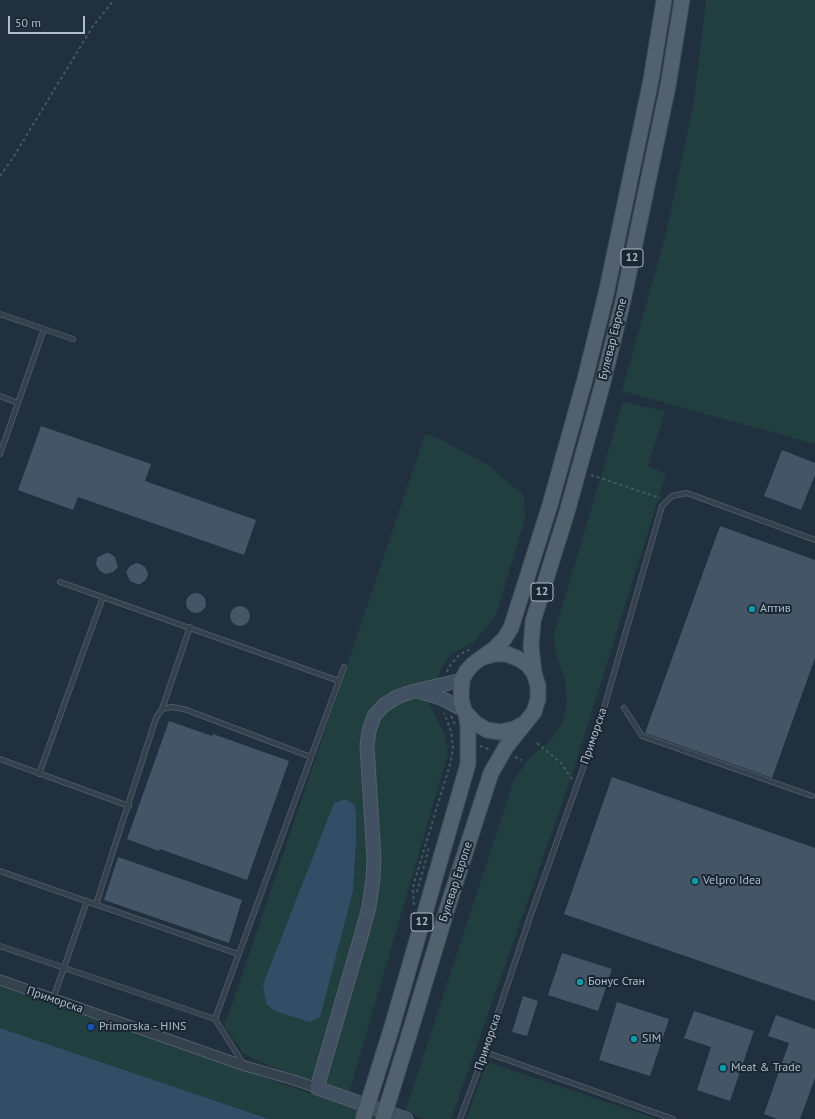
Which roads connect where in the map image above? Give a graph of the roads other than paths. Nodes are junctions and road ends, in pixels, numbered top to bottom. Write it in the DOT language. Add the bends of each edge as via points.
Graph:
graph roads {
  1 [pos="664,0"];
  2 [pos="682,0"];
  3 [pos="0,314"];
  4 [pos="44,329"];
  5 [pos="73,339"];
  6 [pos="0,396"];
  7 [pos="18,403"];
  8 [pos="0,454"];
  9 [pos="815,540"];
  10 [pos="60,582"];
  11 [pos="103,597"];
  12 [pos="190,627"];
  13 [pos="481,651"];
  14 [pos="344,667"];
  15 [pos="534,673"];
  16 [pos="462,680"];
  17 [pos="339,681"];
  18 [pos="418,691"];
  19 [pos="624,708"];
  20 [pos="162,709"];
  21 [pos="465,711"];
  22 [pos="525,722"];
  23 [pos="311,757"];
  24 [pos="0,759"];
  25 [pos="39,774"];
  26 [pos="812,796"];
  27 [pos="128,806"];
  28 [pos="0,871"];
  29 [pos="87,901"];
  30 [pos="96,904"];
  31 [pos="0,946"];
  32 [pos="238,954"];
  33 [pos="64,967"];
  34 [pos="0,980"];
  35 [pos="53,999"];
  36 [pos="215,1019"];
  37 [pos="485,1052"];
  38 [pos="245,1066"];
  39 [pos="317,1088"];
  40 [pos="363,1119"];
  41 [pos="384,1119"];
  42 [pos="406,1119"];
  43 [pos="460,1119"];
  44 [pos="673,1119"];
  1 -- 13 [label="main road, Булевар Европе / 12" via="649,87 606,294 550,505 511,628 504,639"];
  2 -- 15 [label="main road, Булевар Европе / 12" via="668,86 623,301 569,505 533,621 531,647"];
  3 -- 4 [label="lane"];
  4 -- 5 [label="lane"];
  4 -- 7 [label="lane"];
  6 -- 7 [label="lane"];
  7 -- 8 [label="lane"];
  9 -- 37 [label="lane, Приморска" via="687,493 672,496 662,506 606,703"];
  10 -- 11 [label="lane"];
  11 -- 12 [label="lane"];
  11 -- 25 [label="lane"];
  12 -- 17 [label="lane"];
  12 -- 20 [label="lane"];
  13 -- 15 [label="main road, Булевар Европе / 12" via="507,654 517,658 527,664"];
  13 -- 16 [label="main road, Булевар Европе / 12"];
  14 -- 17 [label="lane"];
  15 -- 22 [label="main road, Булевар Европе / 12" via="538,699 534,712"];
  16 -- 18 [label="street"];
  16 -- 21 [label="main road, Булевар Европе / 12" via="461,699"];
  17 -- 23 [label="lane"];
  18 -- 21 [label="street" via="441,698"];
  18 -- 39 [label="street" via="397,696 384,705 374,716 368,731 374,879 364,926"];
  19 -- 26 [label="lane" via="642,736"];
  20 -- 23 [label="lane" via="184,709"];
  20 -- 27 [label="lane" via="156,718"];
  21 -- 22 [label="main road" via="475,723 487,730 500,732 514,729"];
  21 -- 40 [label="main road, Булевар Европе / 12, bridge" via="469,735 468,764"];
  22 -- 41 [label="main road, Булевар Европе / 12, bridge" via="491,773"];
  23 -- 32 [label="lane"];
  24 -- 25 [label="lane"];
  25 -- 27 [label="lane"];
  27 -- 30 [label="lane"];
  28 -- 29 [label="lane"];
  29 -- 30 [label="lane"];
  29 -- 33 [label="lane"];
  30 -- 32 [label="lane"];
  31 -- 33 [label="lane"];
  32 -- 36 [label="lane"];
  33 -- 35 [label="lane"];
  33 -- 36 [label="lane"];
  34 -- 35 [label="street, Приморска"];
  35 -- 38 [label="street, Приморска"];
  36 -- 38 [label="lane"];
  37 -- 43 [label="lane, Приморска"];
  37 -- 44 [label="lane"];
  38 -- 39 [label="street, Приморска"];
  39 -- 42 [label="street, Приморска"];
}
